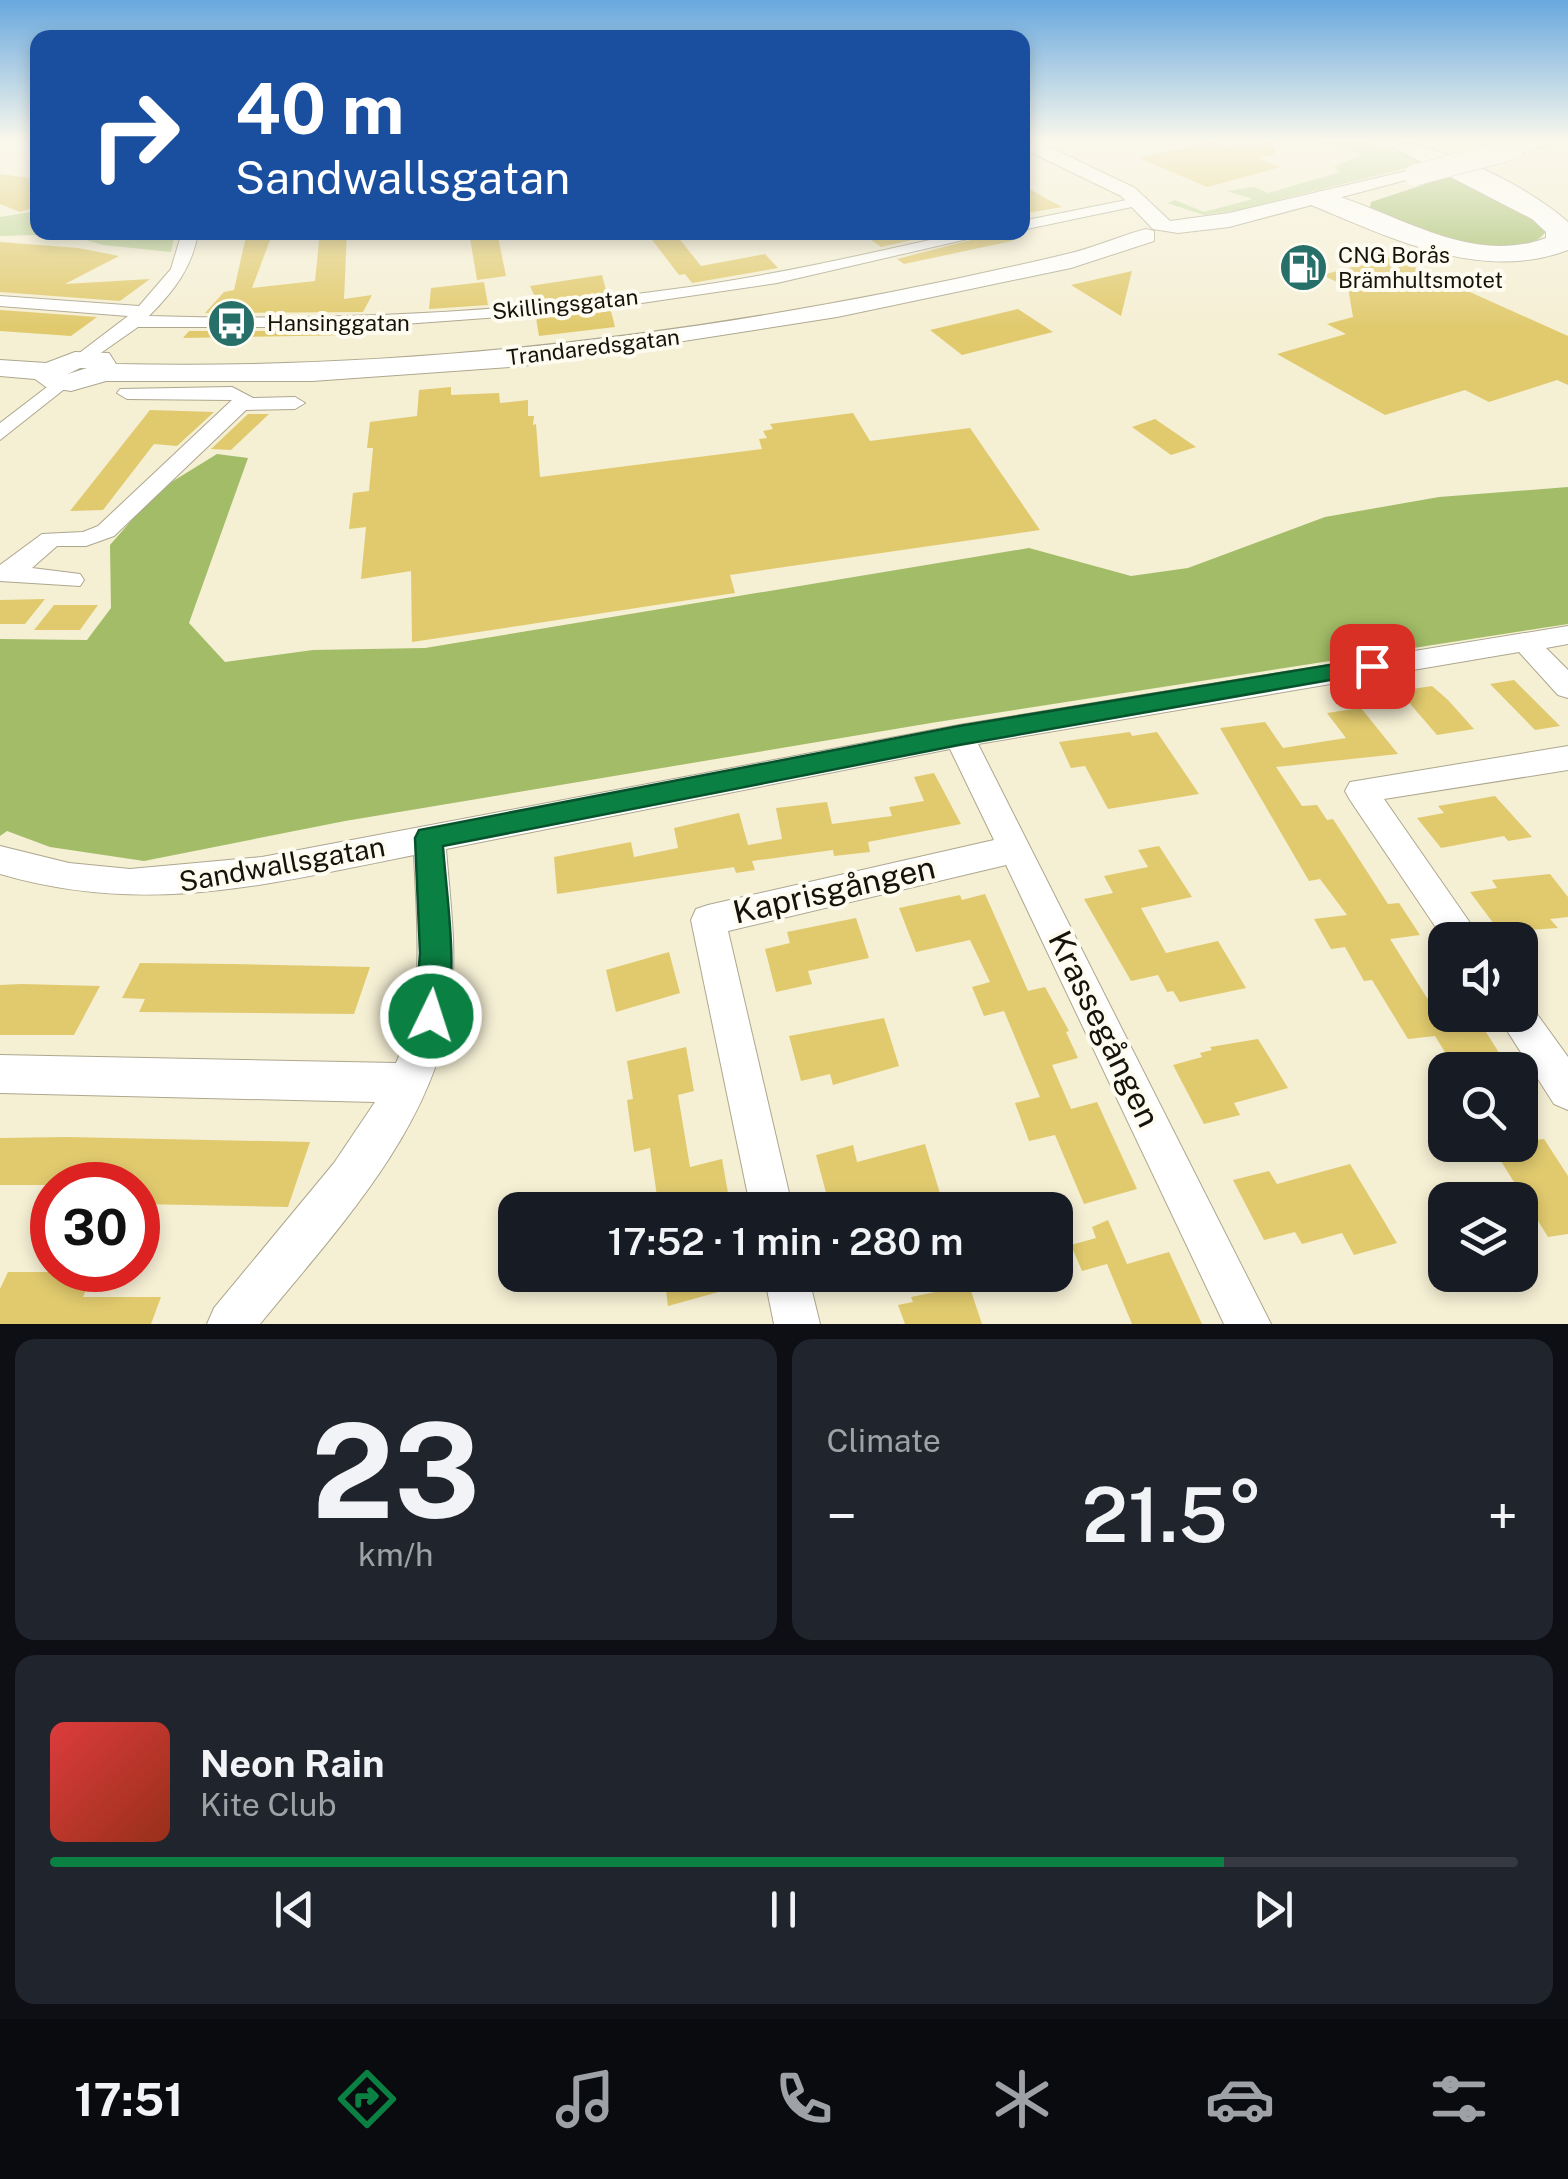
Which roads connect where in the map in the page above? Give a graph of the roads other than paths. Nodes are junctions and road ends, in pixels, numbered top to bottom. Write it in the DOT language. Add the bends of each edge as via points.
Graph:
graph roads {
  1 [pos="1129,204"];
  2 [pos="1144,204"];
  3 [pos="1316,204"];
  4 [pos="1317,204"];
  5 [pos="1322,204"];
  6 [pos="1322,204"];
  7 [pos="1526,204"];
  8 [pos="1030,224"];
  9 [pos="1163,233"];
  10 [pos="190,240"];
  11 [pos="952,240"];
  12 [pos="1557,274"];
  13 [pos="0,301"];
  14 [pos="139,316"];
  15 [pos="94,365"];
  16 [pos="0,368"];
  17 [pos="55,378"];
  18 [pos="126,393"];
  19 [pos="294,403"];
  20 [pos="240,404"];
  21 [pos="0,434"];
  22 [pos="5,573"];
  23 [pos="71,580"];
  24 [pos="1568,635"];
  25 [pos="1523,640"];
  26 [pos="1568,688"];
  27 [pos="959,736"];
  28 [pos="1568,758"];
  29 [pos="429,838"];
  30 [pos="1016,850"];
  31 [pos="0,860"];
  32 [pos="1451,922"];
  33 [pos="1528,1032"];
  34 [pos="0,1074"];
  35 [pos="405,1083"];
  36 [pos="1568,1090"];
  37 [pos="768,1192"];
  38 [pos="790,1292"];
  39 [pos="230,1324"];
  40 [pos="797,1324"];
  41 [pos="1248,1324"];
  1 -- 8 [label="street"];
  2 -- 9 [label="street"];
  3 -- 9 [label="street, Trandaredsgatan"];
  4 -- 9 [label="street, Trandaredsgatan" via="1200,236"];
  5 -- 7 [label="highway" via="1476,251 1540,252 1560,242 1553,222"];
  6 -- 12 [label="highway" via="1450,256"];
  9 -- 15 [label="street, Trandaredsgatan" via="835,310 585,349 377,367"];
  10 -- 14 [label="street" via="162,292"];
  11 -- 14 [label="street, Skillingsgatan" via="744,283 526,310 321,322"];
  13 -- 14 [label="street, Skillingsgatan"];
  14 -- 15 [label="street"];
  15 -- 17 [label="street, Trandaredsgatan" via="83,381"];
  16 -- 17 [label="street"];
  17 -- 21 [label="street"];
  18 -- 20 [label="street" via="232,393 243,397"];
  19 -- 20 [label="street"];
  20 -- 22 [label="street" via="106,532 51,539"];
  22 -- 23 [label="street"];
  24 -- 25 [label="street, Sandwallsgatan"];
  25 -- 26 [label="street"];
  25 -- 27 [label="street, Sandwallsgatan"];
  27 -- 29 [label="street, Sandwallsgatan"];
  27 -- 30 [label="street, Krassegången"];
  28 -- 32 [label="street" via="1360,791"];
  29 -- 31 [label="street, Sandwallsgatan" via="149,886 59,879"];
  29 -- 35 [label="street" via="431,1016"];
  30 -- 37 [label="street, Kaprisgången" via="708,920"];
  30 -- 41 [label="street, Krassegången"];
  33 -- 36 [label="street"];
  34 -- 35 [label="street"];
  35 -- 39 [label="street" via="376,1140"];
  38 -- 40 [label="street"];
}
